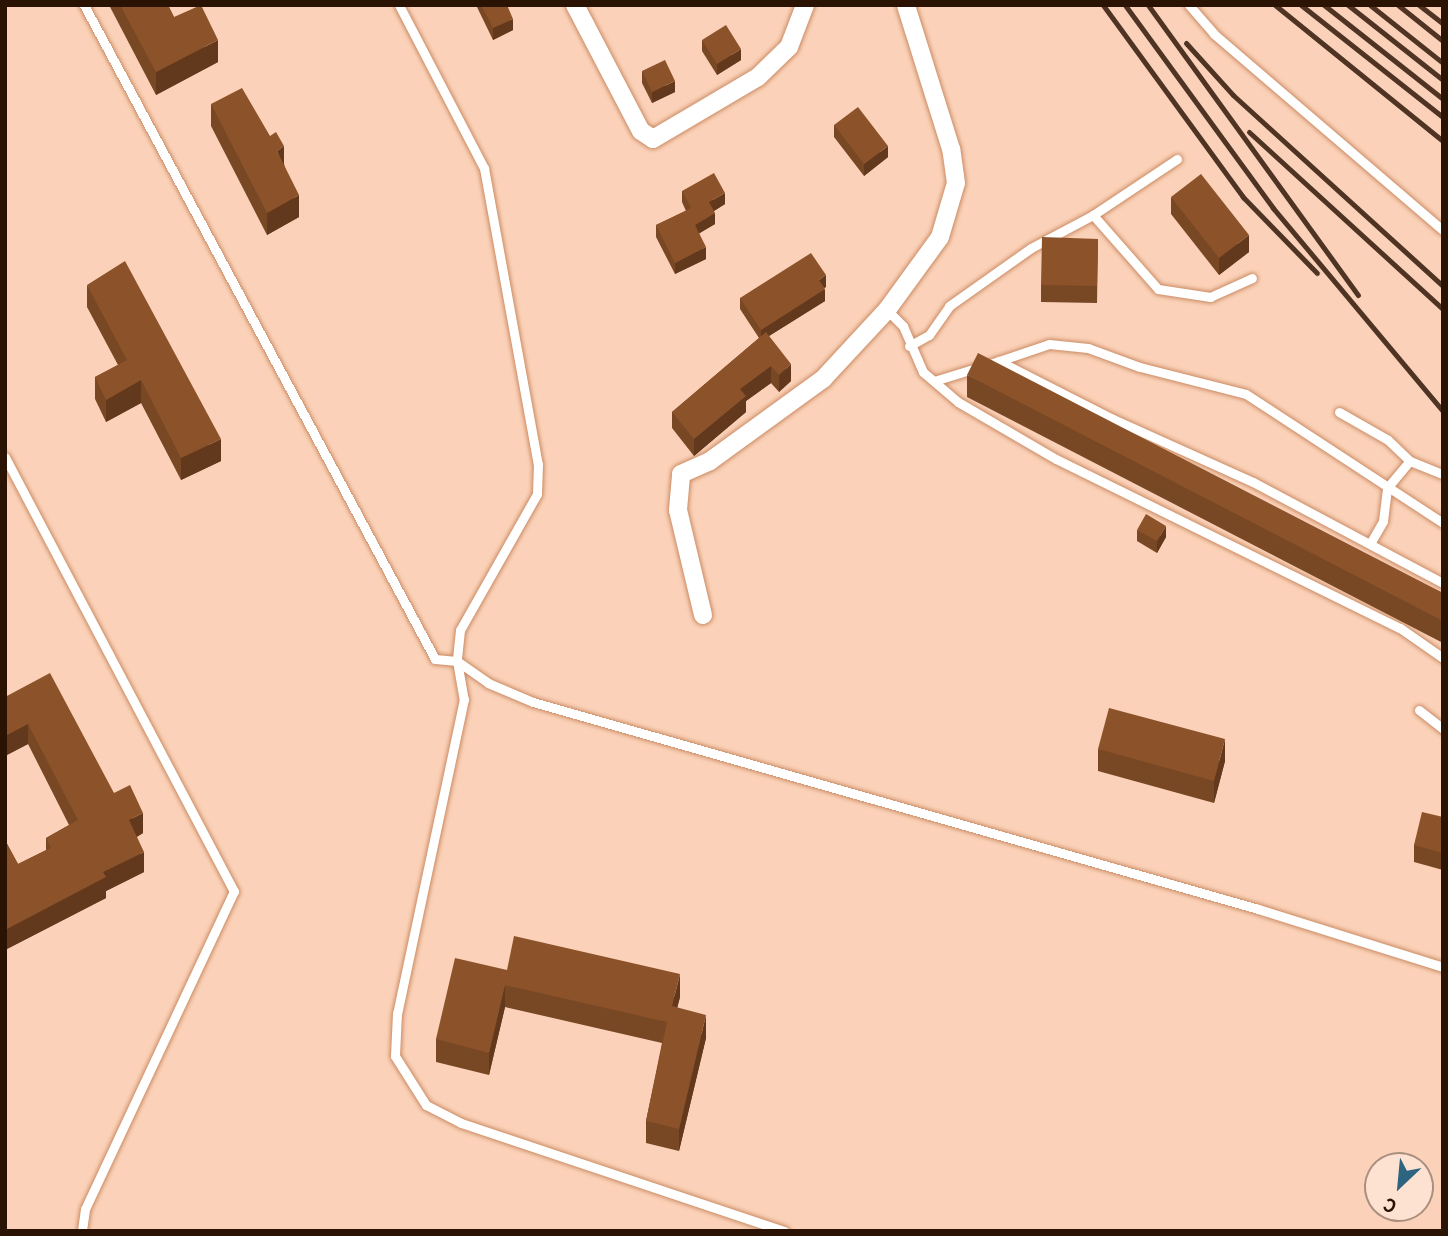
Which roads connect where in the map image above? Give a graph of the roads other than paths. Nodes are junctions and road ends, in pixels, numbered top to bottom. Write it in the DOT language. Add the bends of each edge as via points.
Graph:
graph roads {
  1 [pos="84,5"];
  2 [pos="399,5"];
  3 [pos="575,5"];
  4 [pos="805,5"];
  5 [pos="906,5"];
  6 [pos="1189,5"];
  7 [pos="1177,159"];
  8 [pos="1093,215"];
  9 [pos="1443,230"];
  10 [pos="1252,278"];
  11 [pos="887,310"];
  12 [pos="909,346"];
  13 [pos="999,361"];
  14 [pos="934,381"];
  15 [pos="1339,412"];
  16 [pos="5,457"];
  17 [pos="1410,461"];
  18 [pos="1443,474"];
  19 [pos="1387,488"];
  20 [pos="1443,523"];
  21 [pos="1371,542"];
  22 [pos="1443,583"];
  23 [pos="703,615"];
  24 [pos="1443,658"];
  25 [pos="457,661"];
  26 [pos="1419,710"];
  27 [pos="1443,729"];
  28 [pos="1443,967"];
  29 [pos="82,1231"];
  30 [pos="784,1231"];
  1 -- 25 [label="lane" via="435,659"];
  2 -- 25 [label="lane" via="484,168 538,464 537,494 460,630"];
  3 -- 4 [label="street" via="640,131 653,139 758,76 789,47"];
  5 -- 11 [label="street" via="951,149 956,183 940,237"];
  6 -- 9 [label="lane" via="1214,34"];
  7 -- 8 [label="lane"];
  8 -- 10 [label="lane" via="1158,289 1210,297"];
  8 -- 12 [label="lane" via="1031,248 949,306 929,335"];
  11 -- 12 [label="lane" via="903,326"];
  11 -- 23 [label="street" via="823,379 710,461 681,474 678,510"];
  12 -- 14 [label="lane"];
  13 -- 14 [label="lane"];
  13 -- 19 [label="lane" via="1049,344 1088,348 1140,367 1246,394"];
  13 -- 21 [label="lane"];
  14 -- 24 [label="lane" via="958,402 1056,459 1286,569 1400,628"];
  15 -- 17 [label="lane" via="1388,440"];
  16 -- 29 [label="lane" via="234,891 85,1209"];
  17 -- 18 [label="lane"];
  17 -- 19 [label="lane"];
  19 -- 20 [label="lane"];
  19 -- 21 [label="lane" via="1384,521"];
  21 -- 22 [label="lane"];
  25 -- 28 [label="lane" via="488,683 533,702 1258,909"];
  25 -- 30 [label="lane" via="464,699 397,1013 395,1056 426,1105 461,1123"];
  26 -- 27 [label="lane"];
}
